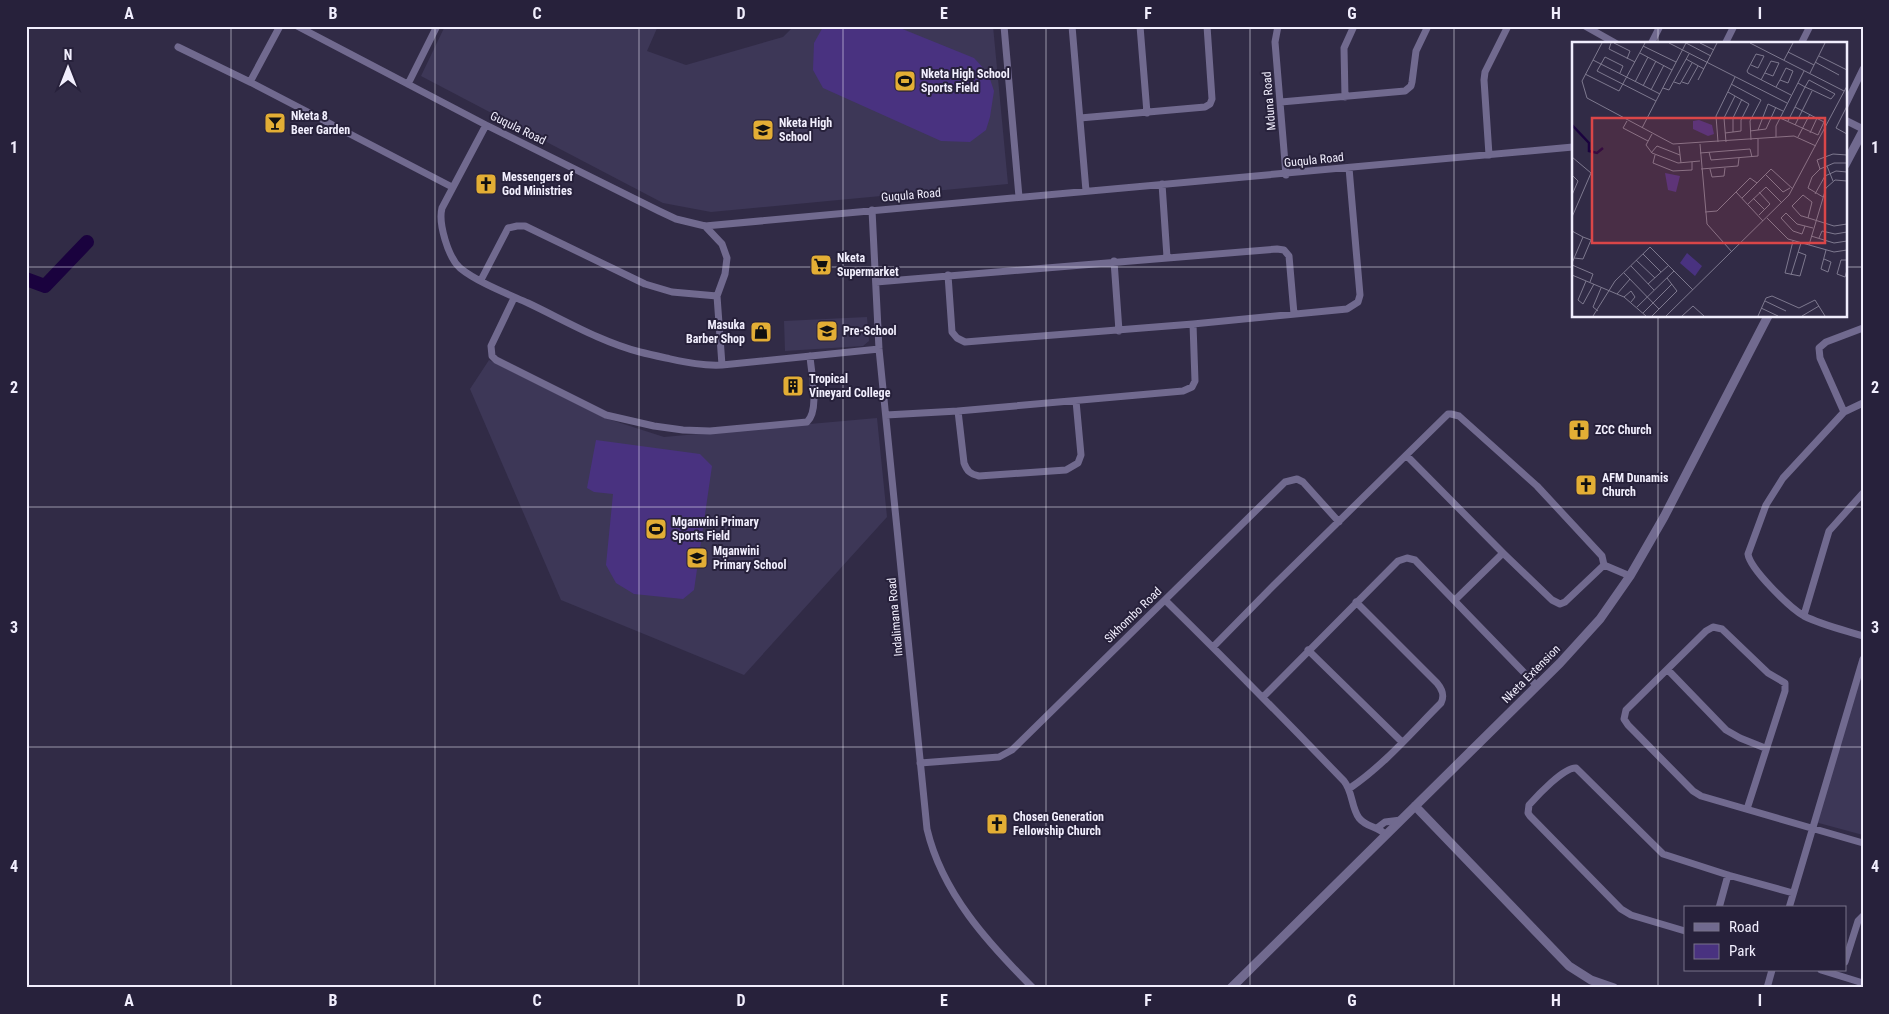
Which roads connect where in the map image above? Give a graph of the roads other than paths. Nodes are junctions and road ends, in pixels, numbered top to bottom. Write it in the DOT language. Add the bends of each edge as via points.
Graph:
graph roads {
  1 [pos="280,26"];
  2 [pos="297,26"];
  3 [pos="437,26"];
  4 [pos="1004,26"];
  5 [pos="1072,26"];
  6 [pos="1140,26"];
  7 [pos="1208,26"];
  8 [pos="1278,26"];
  9 [pos="1354,26"];
  10 [pos="1428,26"];
  11 [pos="1508,26"];
  12 [pos="1585,26"];
  13 [pos="1660,26"];
  14 [pos="1734,26"];
  15 [pos="1810,26"];
  16 [pos="1613,42"];
  17 [pos="1652,42"];
  18 [pos="1726,42"];
  19 [pos="1802,42"];
  20 [pos="178,47"];
  21 [pos="1863,69"];
  22 [pos="250,82"];
  23 [pos="408,84"];
  24 [pos="1345,97"];
  25 [pos="1280,102"];
  26 [pos="1846,104"];
  27 [pos="1147,113"];
  28 [pos="1080,118"];
  29 [pos="1848,122"];
  30 [pos="486,125"];
  31 [pos="1863,130"];
  32 [pos="1572,148"];
  33 [pos="1489,155"];
  34 [pos="1846,163"];
  35 [pos="1349,168"];
  36 [pos="1286,174"];
  37 [pos="1162,184"];
  38 [pos="452,187"];
  39 [pos="1086,191"];
  40 [pos="1019,197"];
  41 [pos="872,210"];
  42 [pos="705,226"];
  43 [pos="1166,257"];
  44 [pos="1114,261"];
  45 [pos="948,275"];
  46 [pos="481,280"];
  47 [pos="876,282"];
  48 [pos="717,296"];
  49 [pos="514,298"];
  50 [pos="1294,314"];
  51 [pos="1767,318"];
  52 [pos="1193,324"];
  53 [pos="1863,328"];
  54 [pos="1119,331"];
  55 [pos="879,349"];
  56 [pos="810,356"];
  57 [pos="722,365"];
  58 [pos="1076,401"];
  59 [pos="1863,403"];
  60 [pos="958,411"];
  61 [pos="1844,412"];
  62 [pos="886,414"];
  63 [pos="1407,456"];
  64 [pos="1863,493"];
  65 [pos="1339,522"];
  66 [pos="1503,553"];
  67 [pos="1604,565"];
  68 [pos="1630,576"];
  69 [pos="1165,600"];
  70 [pos="1455,600"];
  71 [pos="1356,602"];
  72 [pos="1804,616"];
  73 [pos="1863,636"];
  74 [pos="1213,647"];
  75 [pos="1308,650"];
  76 [pos="1863,659"];
  77 [pos="1668,670"];
  78 [pos="1537,686"];
  79 [pos="1263,697"];
  80 [pos="1402,742"];
  81 [pos="1765,748"];
  82 [pos="920,763"];
  83 [pos="1350,788"];
  84 [pos="1415,806"];
  85 [pos="1747,809"];
  86 [pos="1401,820"];
  87 [pos="1377,828"];
  88 [pos="1813,828"];
  89 [pos="1386,835"];
  90 [pos="1863,843"];
  91 [pos="1728,875"];
  92 [pos="1793,893"];
  93 [pos="1720,906"];
  94 [pos="1790,906"];
  95 [pos="1863,916"];
  96 [pos="1684,931"];
  97 [pos="1846,959"];
  98 [pos="1771,972"];
  99 [pos="1842,973"];
  100 [pos="1863,982"];
  101 [pos="1033,988"];
  102 [pos="1231,988"];
  103 [pos="1614,988"];
  104 [pos="1767,988"];
  1 -- 22 [label="street"];
  2 -- 23 [label="street, Guqula Road"];
  3 -- 23 [label="street"];
  4 -- 40 [label="street"];
  5 -- 28 [label="street"];
  6 -- 27 [label="street"];
  7 -- 27 [label="street" via="1210,104"];
  8 -- 25 [label="street, Mduna Road" via="1275,42"];
  9 -- 24 [label="street" via="1344,48"];
  10 -- 24 [label="street" via="1416,51 1408,89"];
  11 -- 33 [label="street" via="1484,80"];
  12 -- 16 [label="street"];
  13 -- 17 [label="street"];
  14 -- 18 [label="street"];
  15 -- 19 [label="street"];
  20 -- 22 [label="street"];
  21 -- 26 [label="street"];
  22 -- 38 [label="street"];
  23 -- 30 [label="street, Guqula Road"];
  24 -- 25 [label="street"];
  25 -- 36 [label="street, Mduna Road"];
  27 -- 28 [label="street"];
  28 -- 39 [label="street"];
  29 -- 31 [label="street"];
  30 -- 38 [label="street"];
  30 -- 42 [label="street, Guqula Road" via="676,219"];
  31 -- 34 [label="street"];
  32 -- 33 [label="street, Guqula Road"];
  33 -- 35 [label="street, Guqula Road"];
  35 -- 36 [label="street, Guqula Road"];
  35 -- 50 [label="street" via="1359,299 1347,309"];
  36 -- 37 [label="street, Guqula Road"];
  37 -- 39 [label="street, Guqula Road"];
  37 -- 43 [label="street"];
  38 -- 46 [label="street" via="441,213 443,229 456,263"];
  39 -- 40 [label="street, Guqula Road"];
  40 -- 41 [label="street, Guqula Road"];
  41 -- 42 [label="street, Guqula Road"];
  41 -- 47 [label="street, Indalimana Road"];
  42 -- 48 [label="street" via="722,244 727,258"];
  43 -- 44 [label="street"];
  43 -- 50 [label="street" via="1281,249 1289,259"];
  44 -- 45 [label="street"];
  44 -- 54 [label="street"];
  45 -- 47 [label="street"];
  45 -- 54 [label="street" via="952,332 965,342"];
  46 -- 48 [label="street" via="508,228 525,226 645,284 672,292"];
  46 -- 49 [label="street"];
  47 -- 55 [label="street, Indalimana Road"];
  48 -- 57 [label="street"];
  49 -- 56 [label="street" via="491,346 492,356 600,413 638,423 698,431 807,422 815,408"];
  49 -- 57 [label="street" via="639,352 697,365"];
  50 -- 52 [label="street"];
  51 -- 68 [label="street, Nketa Extension"];
  52 -- 54 [label="street"];
  52 -- 58 [label="street" via="1196,373 1192,387 1183,391"];
  53 -- 61 [label="street" via="1826,342 1819,348 1820,358"];
  55 -- 56 [label="street"];
  55 -- 62 [label="street, Indalimana Road"];
  56 -- 57 [label="street"];
  58 -- 60 [label="street"];
  58 -- 60 [label="street" via="1080,456 1076,465 1066,470 972,475 964,463"];
  59 -- 61 [label="street"];
  60 -- 62 [label="street"];
  61 -- 72 [label="street" via="1782,478 1766,505 1748,554 1757,572"];
  62 -- 82 [label="street, Indalimana Road"];
  63 -- 65 [label="street"];
  63 -- 66 [label="street"];
  63 -- 67 [label="street" via="1445,416 1459,416 1537,486 1602,556"];
  64 -- 72 [label="street" via="1828,531"];
  65 -- 69 [label="street, Sikhombo Road" via="1303,482 1289,480"];
  65 -- 74 [label="street"];
  66 -- 67 [label="street" via="1548,597 1560,604"];
  66 -- 70 [label="street"];
  67 -- 68 [label="street"];
  68 -- 78 [label="street, Nketa Extension" via="1590,630"];
  69 -- 74 [label="street"];
  69 -- 82 [label="street, Sikhombo Road" via="1005,754"];
  70 -- 71 [label="street" via="1415,560 1407,558 1398,561"];
  70 -- 78 [label="street"];
  71 -- 75 [label="street"];
  71 -- 80 [label="street" via="1442,690 1440,703"];
  72 -- 73 [label="street"];
  74 -- 79 [label="street"];
  75 -- 79 [label="street"];
  75 -- 80 [label="street"];
  76 -- 88 [label="street"];
  77 -- 81 [label="street" via="1726,730"];
  77 -- 81 [label="street" via="1709,628 1716,626 1722,629 1768,673 1785,683"];
  77 -- 85 [label="street" via="1626,710 1626,722 1696,794"];
  78 -- 84 [label="street, Nketa Extension"];
  79 -- 83 [label="street"];
  80 -- 83 [label="street"];
  81 -- 85 [label="street"];
  82 -- 101 [label="street, Indalimana Road" via="926,822 938,864 973,924"];
  83 -- 87 [label="street" via="1358,817 1368,826"];
  84 -- 86 [label="street, Nketa Extension"];
  84 -- 103 [label="street" via="1569,966 1591,980"];
  85 -- 88 [label="street"];
  86 -- 87 [label="street" via="1385,822"];
  86 -- 89 [label="street, Nketa Extension"];
  87 -- 89 [label="street"];
  88 -- 90 [label="street"];
  88 -- 92 [label="street"];
  89 -- 102 [label="street, Nketa Extension"];
  91 -- 92 [label="street"];
  91 -- 93 [label="street"];
  91 -- 96 [label="street" via="1663,854 1576,768 1564,772 1529,805 1530,816 1621,909"];
  92 -- 94 [label="street"];
  95 -- 97 [label="street" via="1858,921"];
  98 -- 104 [label="street"];
  99 -- 100 [label="street"];
}
